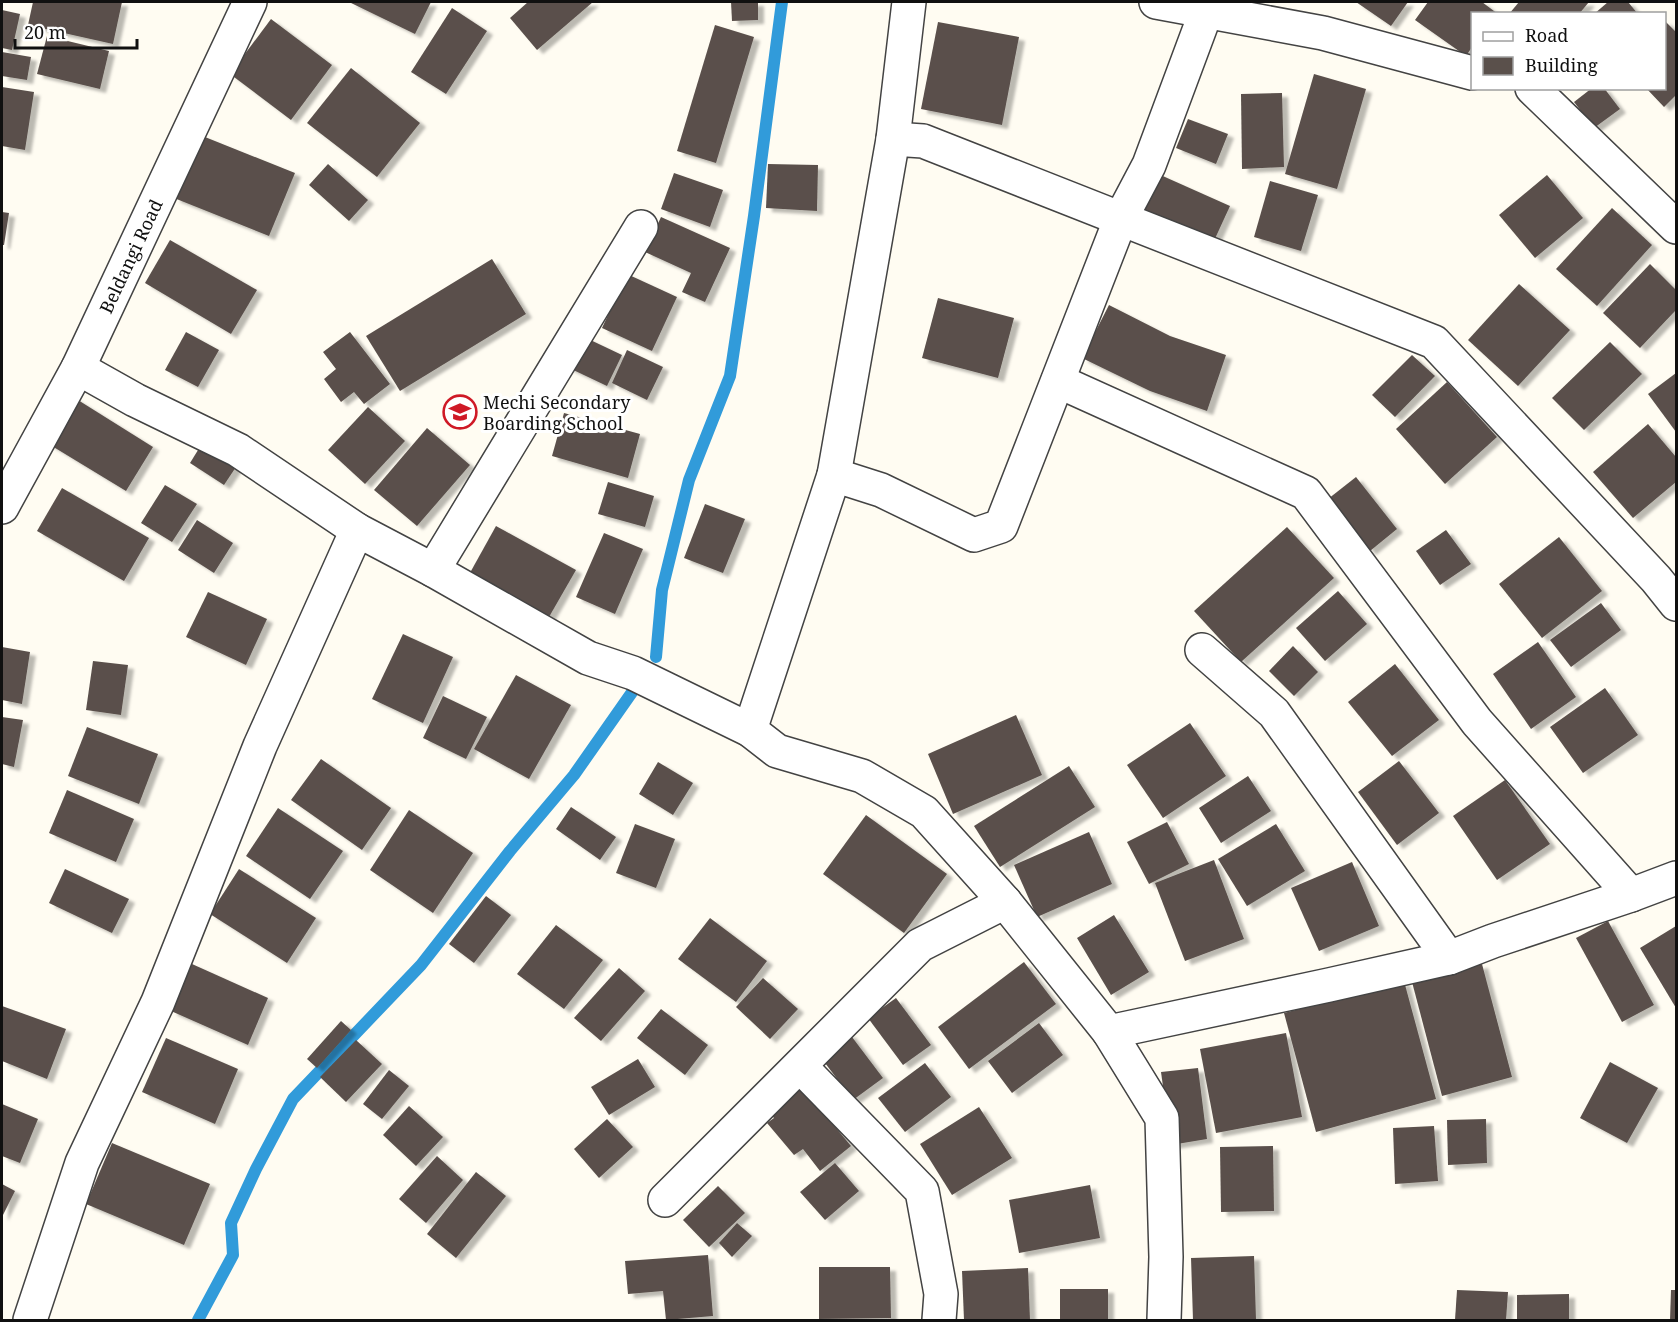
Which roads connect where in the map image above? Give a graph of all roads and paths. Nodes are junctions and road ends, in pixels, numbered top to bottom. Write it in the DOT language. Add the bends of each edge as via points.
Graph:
graph roads {
  1 [pos="250,2"];
  2 [pos="909,2"];
  3 [pos="1156,2"];
  4 [pos="1206,12"];
  5 [pos="1471,72"];
  6 [pos="1534,90"];
  7 [pos="894,138"];
  8 [pos="1121,218"];
  9 [pos="641,227"];
  10 [pos="1677,227"];
  11 [pos="78,368"];
  12 [pos="1058,381"];
  13 [pos="834,475"];
  14 [pos="2,506"];
  15 [pos="357,530"];
  16 [pos="433,570"];
  17 [pos="1677,604"];
  18 [pos="1202,650"];
  19 [pos="750,730"];
  20 [pos="1677,878"];
  21 [pos="1631,895"];
  22 [pos="1005,902"];
  23 [pos="1449,958"];
  24 [pos="1109,1032"];
  25 [pos="800,1066"];
  26 [pos="665,1200"];
  27 [pos="30,1320"];
  28 [pos="939,1320"];
  29 [pos="1164,1320"];
  1 -- 11 [label="street, Beldangi Road"];
  2 -- 7 [label="street"];
  3 -- 4 [label="street"];
  4 -- 5 [label="street" via="1323,33"];
  4 -- 8 [label="street" via="1149,165"];
  6 -- 10 [label="street"];
  7 -- 8 [label="street" via="923,141"];
  7 -- 13 [label="street"];
  8 -- 12 [label="street"];
  8 -- 17 [label="street" via="1434,342"];
  9 -- 16 [label="street"];
  11 -- 14 [label="street, Beldangi Road"];
  11 -- 15 [label="street" via="238,450"];
  12 -- 13 [label="street" via="1001,526 974,535 881,490"];
  12 -- 21 [label="street" via="1306,493 1477,722"];
  13 -- 19 [label="street"];
  15 -- 16 [label="street"];
  15 -- 27 [label="street" via="260,746 158,1002 82,1163"];
  16 -- 19 [label="street" via="588,657 633,673"];
  18 -- 23 [label="street" via="1274,713"];
  19 -- 22 [label="street" via="777,751 862,776 924,812"];
  20 -- 21 [label="street"];
  21 -- 23 [label="street"];
  22 -- 24 [label="street"];
  22 -- 25 [label="street" via="920,945"];
  23 -- 24 [label="street"];
  24 -- 29 [label="street" via="1162,1118"];
  25 -- 26 [label="street"];
  25 -- 28 [label="street" via="922,1191 941,1294"];
}
